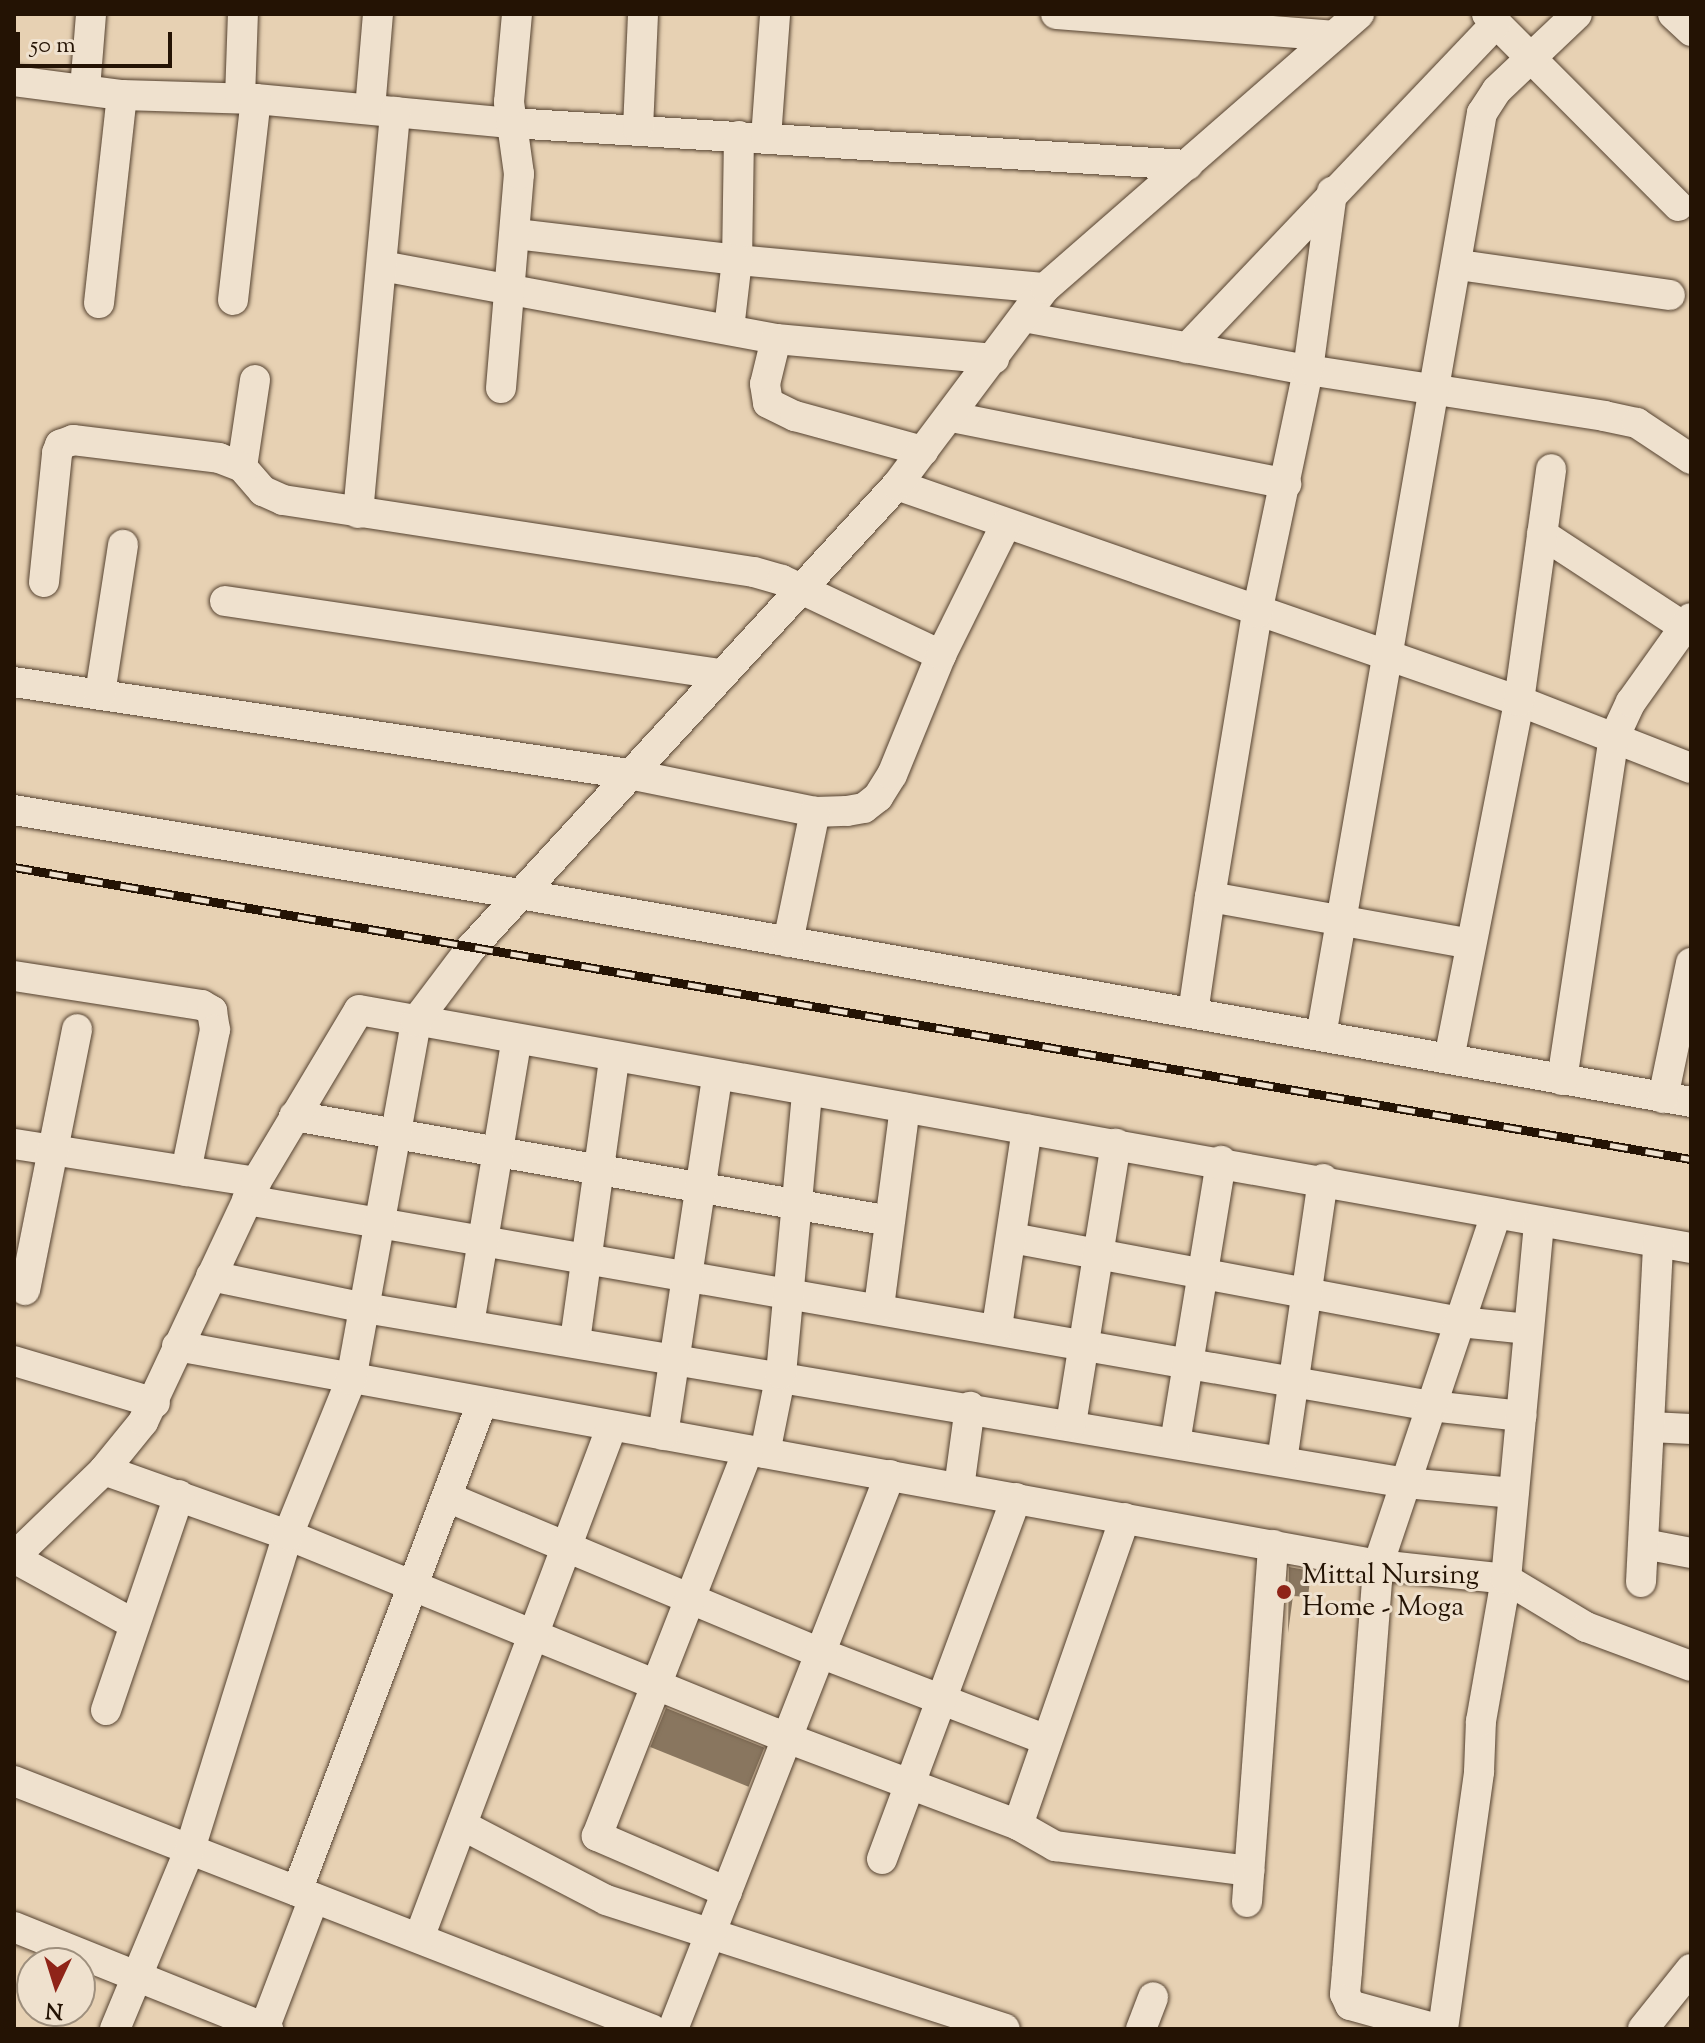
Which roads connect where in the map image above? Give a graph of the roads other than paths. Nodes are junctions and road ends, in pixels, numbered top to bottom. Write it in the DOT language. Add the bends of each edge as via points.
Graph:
graph roads {
  1 [pos="91,14"];
  2 [pos="243,14"];
  3 [pos="378,14"];
  4 [pos="517,14"];
  5 [pos="643,14"];
  6 [pos="775,14"];
  7 [pos="1056,14"];
  8 [pos="1359,14"];
  9 [pos="1577,14"];
  10 [pos="1673,14"];
  11 [pos="1492,18"];
  12 [pos="1691,31"];
  13 [pos="1333,36"];
  14 [pos="1530,57"];
  15 [pos="14,81"];
  16 [pos="85,89"];
  17 [pos="122,95"];
  18 [pos="248,99"];
  19 [pos="383,110"];
  20 [pos="511,123"];
  21 [pos="638,129"];
  22 [pos="753,137"];
  23 [pos="1188,165"];
  24 [pos="1332,192"];
  25 [pos="1678,206"];
  26 [pos="516,234"];
  27 [pos="737,260"];
  28 [pos="1459,265"];
  29 [pos="382,266"];
  30 [pos="509,286"];
  31 [pos="1045,288"];
  32 [pos="1670,295"];
  33 [pos="233,300"];
  34 [pos="99,303"];
  35 [pos="1024,317"];
  36 [pos="729,329"];
  37 [pos="776,339"];
  38 [pos="1187,348"];
  39 [pos="994,359"];
  40 [pos="1308,370"];
  41 [pos="255,380"];
  42 [pos="501,388"];
  43 [pos="1437,390"];
  44 [pos="952,417"];
  45 [pos="923,451"];
  46 [pos="1691,459"];
  47 [pos="242,467"];
  48 [pos="1551,469"];
  49 [pos="1286,484"];
  50 [pos="897,485"];
  51 [pos="358,513"];
  52 [pos="1006,524"];
  53 [pos="1542,534"];
  54 [pos="123,545"];
  55 [pos="44,582"];
  56 [pos="803,589"];
  57 [pos="225,601"];
  58 [pos="1257,613"];
  59 [pos="1688,622"];
  60 [pos="1384,654"];
  61 [pos="941,655"];
  62 [pos="719,674"];
  63 [pos="14,682"];
  64 [pos="100,694"];
  65 [pos="1519,701"];
  66 [pos="1614,738"];
  67 [pos="1691,768"];
  68 [pos="629,774"];
  69 [pos="14,810"];
  70 [pos="815,812"];
  71 [pos="520,894"];
  72 [pos="1210,897"];
  73 [pos="1340,918"];
  74 [pos="788,942"];
  75 [pos="1471,944"];
  76 [pos="1691,963"];
  77 [pos="14,976"];
  78 [pos="1193,1013"];
  79 [pos="416,1021"];
  80 [pos="77,1029"];
  81 [pos="1321,1036"];
  82 [pos="516,1042"];
  83 [pos="614,1059"];
  84 [pos="1449,1059"];
  85 [pos="717,1076"];
  86 [pos="1562,1080"];
  87 [pos="807,1092"];
  88 [pos="1677,1100"];
  89 [pos="905,1108"];
  90 [pos="294,1116"];
  91 [pos="1027,1129"];
  92 [pos="398,1134"];
  93 [pos="14,1144"];
  94 [pos="1116,1144"];
  95 [pos="54,1150"];
  96 [pos="498,1155"];
  97 [pos="1221,1161"];
  98 [pos="599,1170"];
  99 [pos="186,1171"];
  100 [pos="1323,1179"];
  101 [pos="700,1187"];
  102 [pos="252,1191"];
  103 [pos="797,1205"];
  104 [pos="1496,1214"];
  105 [pos="890,1221"];
  106 [pos="381,1222"];
  107 [pos="1539,1222"];
  108 [pos="484,1238"];
  109 [pos="1012,1238"];
  110 [pos="1658,1243"];
  111 [pos="1691,1248"];
  112 [pos="1098,1254"];
  113 [pos="588,1258"];
  114 [pos="1203,1274"];
  115 [pos="688,1275"];
  116 [pos="211,1276"];
  117 [pos="25,1290"];
  118 [pos="789,1292"];
  119 [pos="1306,1293"];
  120 [pos="879,1307"];
  121 [pos="365,1308"];
  122 [pos="1460,1322"];
  123 [pos="469,1324"];
  124 [pos="997,1327"];
  125 [pos="1529,1329"];
  126 [pos="575,1341"];
  127 [pos="1084,1342"];
  128 [pos="177,1346"];
  129 [pos="676,1357"];
  130 [pos="1189,1360"];
  131 [pos="14,1361"];
  132 [pos="781,1374"];
  133 [pos="1294,1378"];
  134 [pos="351,1380"];
  135 [pos="155,1403"];
  136 [pos="482,1403"];
  137 [pos="1431,1406"];
  138 [pos="970,1407"];
  139 [pos="1521,1416"];
  140 [pos="1071,1424"];
  141 [pos="612,1426"];
  142 [pos="1650,1427"];
  143 [pos="1691,1429"];
  144 [pos="663,1435"];
  145 [pos="1175,1443"];
  146 [pos="756,1451"];
  147 [pos="1282,1461"];
  148 [pos="104,1470"];
  149 [pos="890,1475"];
  150 [pos="1406,1483"];
  151 [pos="959,1488"];
  152 [pos="1514,1493"];
  153 [pos="179,1495"];
  154 [pos="447,1497"];
  155 [pos="1016,1498"];
  156 [pos="1125,1518"];
  157 [pos="288,1535"];
  158 [pos="1644,1544"];
  159 [pos="1273,1545"];
  160 [pos="567,1546"];
  161 [pos="17,1551"];
  162 [pos="1691,1553"];
  163 [pos="1378,1565"];
  164 [pos="1506,1579"];
  165 [pos="1641,1582"];
  166 [pos="414,1586"];
  167 [pos="690,1598"];
  168 [pos="132,1623"];
  169 [pos="533,1635"];
  170 [pos="820,1653"];
  171 [pos="1691,1666"];
  172 [pos="657,1685"];
  173 [pos="940,1698"];
  174 [pos="106,1710"];
  175 [pos="787,1738"];
  176 [pos="1047,1740"];
  177 [pos="14,1781"];
  178 [pos="907,1783"];
  179 [pos="462,1825"];
  180 [pos="1018,1825"];
  181 [pos="190,1849"];
  182 [pos="882,1859"];
  183 [pos="1249,1871"];
  184 [pos="727,1892"];
  185 [pos="306,1894"];
  186 [pos="1247,1902"];
  187 [pos="14,1927"];
  188 [pos="419,1938"];
  189 [pos="709,1938"];
  190 [pos="1691,1969"];
  191 [pos="136,1977"];
  192 [pos="1153,1997"];
  193 [pos="995,2028"];
  194 [pos="115,2029"];
  195 [pos="266,2029"];
  196 [pos="651,2029"];
  197 [pos="673,2029"];
  198 [pos="1141,2029"];
  199 [pos="1440,2029"];
  200 [pos="1643,2029"];
  1 -- 16 [label="street"];
  2 -- 18 [label="street"];
  3 -- 19 [label="street"];
  4 -- 20 [label="street"];
  5 -- 21 [label="street"];
  6 -- 22 [label="street"];
  7 -- 13 [label="street"];
  8 -- 13 [label="street"];
  9 -- 14 [label="street"];
  10 -- 12 [label="street"];
  11 -- 14 [label="street"];
  11 -- 24 [label="street"];
  13 -- 23 [label="street"];
  14 -- 25 [label="street"];
  14 -- 28 [label="street" via="1482,113"];
  15 -- 16 [label="street"];
  16 -- 17 [label="street"];
  17 -- 18 [label="street"];
  17 -- 34 [label="street"];
  18 -- 19 [label="street"];
  18 -- 33 [label="street"];
  19 -- 20 [label="street"];
  19 -- 29 [label="street"];
  20 -- 21 [label="street"];
  20 -- 26 [label="street" via="519,174"];
  21 -- 22 [label="street"];
  22 -- 23 [label="street"];
  22 -- 27 [label="street"];
  23 -- 31 [label="street"];
  24 -- 38 [label="street"];
  24 -- 40 [label="street"];
  26 -- 27 [label="street"];
  26 -- 30 [label="street"];
  27 -- 31 [label="street"];
  27 -- 36 [label="street"];
  28 -- 32 [label="street"];
  28 -- 43 [label="street"];
  29 -- 30 [label="street"];
  29 -- 51 [label="street"];
  30 -- 36 [label="street"];
  30 -- 42 [label="street"];
  31 -- 35 [label="street"];
  35 -- 38 [label="street"];
  35 -- 39 [label="street"];
  36 -- 37 [label="street"];
  37 -- 39 [label="street"];
  37 -- 45 [label="street" via="765,384 768,403 795,416"];
  38 -- 40 [label="street"];
  39 -- 44 [label="street"];
  40 -- 43 [label="street"];
  40 -- 49 [label="street"];
  41 -- 47 [label="street"];
  43 -- 46 [label="street" via="1637,423"];
  43 -- 60 [label="street"];
  44 -- 45 [label="street"];
  44 -- 49 [label="street"];
  45 -- 50 [label="street"];
  47 -- 51 [label="street" via="271,497"];
  47 -- 55 [label="street" via="198,454 66,441 57,453"];
  48 -- 53 [label="street"];
  49 -- 58 [label="street"];
  50 -- 52 [label="street"];
  50 -- 56 [label="street"];
  51 -- 56 [label="street" via="726,566"];
  52 -- 58 [label="street"];
  52 -- 61 [label="street"];
  53 -- 59 [label="street"];
  53 -- 65 [label="street"];
  54 -- 64 [label="street"];
  56 -- 61 [label="street"];
  56 -- 62 [label="street"];
  57 -- 62 [label="street"];
  58 -- 60 [label="street"];
  58 -- 72 [label="street"];
  59 -- 66 [label="street" via="1631,702"];
  60 -- 65 [label="street"];
  60 -- 73 [label="street"];
  61 -- 70 [label="street" via="878,797 864,808"];
  62 -- 68 [label="street"];
  63 -- 64 [label="street"];
  64 -- 68 [label="street"];
  65 -- 66 [label="street"];
  65 -- 75 [label="street"];
  66 -- 67 [label="street"];
  66 -- 86 [label="street"];
  68 -- 70 [label="street"];
  68 -- 71 [label="street"];
  69 -- 71 [label="street"];
  70 -- 74 [label="street"];
  71 -- 74 [label="street"];
  71 -- 79 [label="street"];
  72 -- 73 [label="street"];
  72 -- 78 [label="street"];
  73 -- 75 [label="street"];
  73 -- 81 [label="street"];
  74 -- 78 [label="street"];
  75 -- 84 [label="street"];
  76 -- 88 [label="street"];
  77 -- 99 [label="street" via="202,1005 212,1011 215,1030"];
  78 -- 81 [label="street"];
  79 -- 82 [label="street"];
  79 -- 90 [label="street" via="375,1009 352,1014"];
  79 -- 92 [label="street"];
  80 -- 95 [label="street"];
  81 -- 84 [label="street"];
  82 -- 83 [label="street"];
  82 -- 96 [label="street"];
  83 -- 85 [label="street"];
  83 -- 98 [label="street"];
  84 -- 86 [label="street"];
  85 -- 87 [label="street"];
  85 -- 101 [label="street"];
  86 -- 88 [label="street"];
  87 -- 89 [label="street"];
  87 -- 103 [label="street"];
  89 -- 91 [label="street"];
  89 -- 105 [label="street"];
  90 -- 92 [label="street"];
  90 -- 102 [label="street"];
  91 -- 94 [label="street"];
  91 -- 109 [label="street"];
  92 -- 96 [label="street"];
  92 -- 106 [label="street"];
  93 -- 95 [label="street"];
  94 -- 97 [label="street"];
  94 -- 112 [label="street"];
  95 -- 99 [label="street"];
  95 -- 117 [label="street"];
  96 -- 98 [label="street"];
  96 -- 108 [label="street"];
  97 -- 100 [label="street"];
  97 -- 114 [label="street"];
  98 -- 101 [label="street"];
  98 -- 113 [label="street"];
  99 -- 102 [label="street"];
  100 -- 104 [label="street"];
  100 -- 119 [label="street"];
  101 -- 103 [label="street"];
  101 -- 115 [label="street"];
  102 -- 106 [label="street"];
  102 -- 116 [label="street"];
  103 -- 105 [label="street"];
  103 -- 118 [label="street"];
  104 -- 107 [label="street"];
  104 -- 122 [label="street"];
  105 -- 120 [label="street"];
  106 -- 108 [label="street"];
  106 -- 121 [label="street"];
  107 -- 110 [label="street"];
  107 -- 125 [label="street"];
  108 -- 113 [label="street"];
  108 -- 123 [label="street"];
  109 -- 112 [label="street"];
  109 -- 124 [label="street"];
  110 -- 111 [label="street"];
  110 -- 142 [label="street"];
  112 -- 114 [label="street"];
  112 -- 127 [label="street"];
  113 -- 115 [label="street"];
  113 -- 126 [label="street"];
  114 -- 119 [label="street"];
  114 -- 130 [label="street"];
  115 -- 118 [label="street"];
  115 -- 129 [label="street"];
  116 -- 121 [label="street"];
  116 -- 128 [label="street"];
  118 -- 120 [label="street"];
  118 -- 132 [label="street"];
  119 -- 122 [label="street"];
  119 -- 133 [label="street"];
  120 -- 124 [label="street"];
  121 -- 123 [label="street"];
  121 -- 134 [label="street"];
  122 -- 125 [label="street"];
  122 -- 137 [label="street"];
  123 -- 126 [label="street"];
  124 -- 127 [label="street"];
  125 -- 139 [label="street"];
  126 -- 129 [label="street"];
  127 -- 130 [label="street"];
  127 -- 140 [label="street"];
  128 -- 134 [label="street"];
  128 -- 135 [label="street"];
  129 -- 132 [label="street"];
  129 -- 144 [label="street"];
  130 -- 133 [label="street"];
  130 -- 145 [label="street"];
  131 -- 135 [label="street"];
  132 -- 138 [label="street"];
  132 -- 146 [label="street"];
  133 -- 137 [label="street"];
  133 -- 147 [label="street"];
  134 -- 136 [label="street"];
  134 -- 157 [label="street"];
  135 -- 148 [label="street"];
  136 -- 141 [label="street"];
  136 -- 154 [label="street"];
  137 -- 139 [label="street"];
  137 -- 150 [label="street"];
  138 -- 140 [label="street"];
  138 -- 151 [label="street"];
  139 -- 152 [label="street"];
  140 -- 145 [label="street"];
  141 -- 144 [label="street"];
  141 -- 160 [label="street"];
  142 -- 143 [label="street"];
  142 -- 158 [label="street"];
  144 -- 146 [label="street"];
  145 -- 147 [label="street"];
  146 -- 149 [label="street"];
  146 -- 167 [label="street"];
  147 -- 150 [label="street"];
  148 -- 153 [label="street"];
  148 -- 161 [label="street"];
  149 -- 151 [label="street"];
  149 -- 170 [label="street"];
  150 -- 152 [label="street"];
  150 -- 163 [label="street"];
  151 -- 155 [label="street"];
  152 -- 164 [label="street"];
  153 -- 157 [label="street"];
  153 -- 168 [label="street"];
  154 -- 160 [label="street"];
  154 -- 166 [label="street"];
  155 -- 156 [label="street"];
  155 -- 173 [label="street"];
  156 -- 159 [label="street"];
  156 -- 176 [label="street"];
  157 -- 166 [label="street"];
  157 -- 181 [label="street"];
  158 -- 162 [label="street"];
  158 -- 165 [label="street"];
  159 -- 163 [label="street"];
  159 -- 183 [label="street"];
  160 -- 167 [label="street"];
  160 -- 169 [label="street"];
  161 -- 168 [label="street"];
  163 -- 164 [label="street"];
  163 -- 199 [label="street" via="1345,1994 1350,2005"];
  164 -- 171 [label="street" via="1586,1627"];
  164 -- 199 [label="street" via="1481,1721 1479,1772"];
  166 -- 169 [label="street"];
  166 -- 185 [label="street"];
  167 -- 170 [label="street"];
  167 -- 172 [label="street"];
  168 -- 174 [label="street"];
  169 -- 172 [label="street"];
  169 -- 179 [label="street"];
  170 -- 173 [label="street"];
  170 -- 175 [label="street"];
  172 -- 175 [label="street"];
  172 -- 184 [label="street" via="597,1836"];
  173 -- 176 [label="street"];
  173 -- 178 [label="street"];
  175 -- 178 [label="street"];
  175 -- 184 [label="street"];
  176 -- 180 [label="street"];
  177 -- 181 [label="street"];
  178 -- 180 [label="street"];
  178 -- 182 [label="street"];
  179 -- 188 [label="street"];
  179 -- 189 [label="street" via="606,1900"];
  180 -- 183 [label="street" via="1055,1846"];
  181 -- 185 [label="street"];
  181 -- 191 [label="street"];
  183 -- 186 [label="street"];
  184 -- 189 [label="street"];
  185 -- 188 [label="street"];
  185 -- 195 [label="street"];
  187 -- 191 [label="street"];
  188 -- 196 [label="street"];
  189 -- 193 [label="street"];
  189 -- 197 [label="street"];
  190 -- 200 [label="street"];
  191 -- 194 [label="street"];
  191 -- 195 [label="street"];
  192 -- 198 [label="street"];
}
